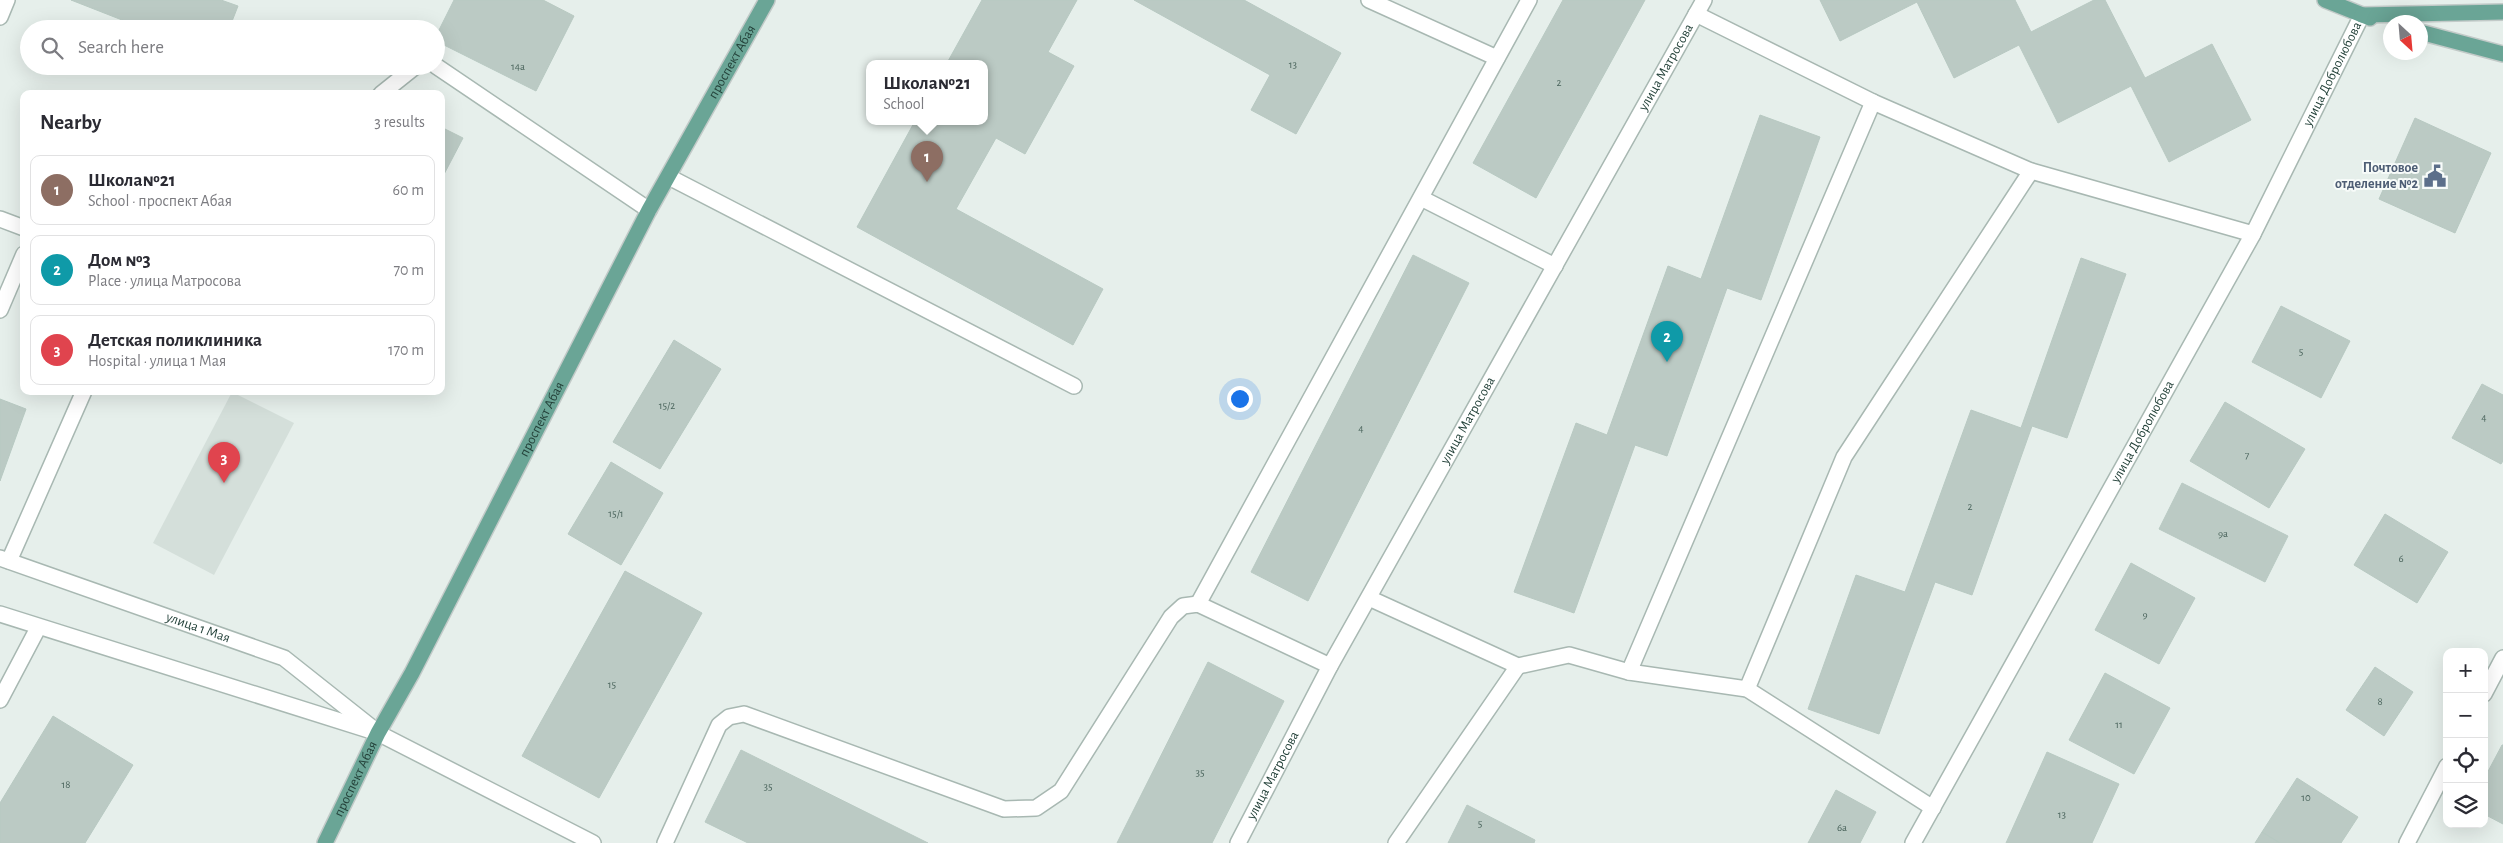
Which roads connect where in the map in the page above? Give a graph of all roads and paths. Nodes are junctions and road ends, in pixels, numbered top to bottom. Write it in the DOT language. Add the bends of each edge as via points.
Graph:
graph roads {
  1 [pos="7,0"];
  2 [pos="767,0"];
  3 [pos="1369,0"];
  4 [pos="1529,0"];
  5 [pos="1704,0"];
  6 [pos="2325,0"];
  7 [pos="2503,12"];
  8 [pos="1696,14"];
  9 [pos="2362,15"];
  10 [pos="0,17"];
  11 [pos="2383,22"];
  12 [pos="2428,34"];
  13 [pos="2503,54"];
  14 [pos="1497,58"];
  15 [pos="445,72"];
  16 [pos="405,75"];
  17 [pos="386,90"];
  18 [pos="1873,102"];
  19 [pos="2031,171"];
  20 [pos="669,177"];
  21 [pos="1421,198"];
  22 [pos="649,210"];
  23 [pos="0,219"];
  24 [pos="20,226"];
  25 [pos="2253,234"];
  26 [pos="20,263"];
  27 [pos="1555,266"];
  28 [pos="0,310"];
  29 [pos="1074,386"];
  30 [pos="82,395"];
  31 [pos="5,560"];
  32 [pos="1369,598"];
  33 [pos="1198,604"];
  34 [pos="0,614"];
  35 [pos="38,628"];
  36 [pos="2503,658"];
  37 [pos="1330,666"];
  38 [pos="1518,666"];
  39 [pos="1629,672"];
  40 [pos="1747,688"];
  41 [pos="2485,693"];
  42 [pos="0,700"];
  43 [pos="378,733"];
  44 [pos="2443,774"];
  45 [pos="1933,808"];
  46 [pos="325,843"];
  47 [pos="593,843"];
  48 [pos="665,843"];
  49 [pos="1238,843"];
  50 [pos="1396,843"];
  51 [pos="1913,843"];
  52 [pos="2407,843"];
  1 -- 10 [label="street"];
  2 -- 20 [label="main road, проспект Абая"];
  3 -- 14 [label="street"];
  4 -- 14 [label="street"];
  5 -- 8 [label="street, улица Матросова"];
  6 -- 9 [label="main road"];
  7 -- 9 [label="main road"];
  8 -- 18 [label="street"];
  8 -- 27 [label="street, улица Матросова"];
  9 -- 11 [label="main road"];
  9 -- 25 [label="street, улица Добролюбова"];
  12 -- 13 [label="main road"];
  14 -- 21 [label="street"];
  15 -- 22 [label="street"];
  16 -- 17 [label="street"];
  18 -- 19 [label="street"];
  18 -- 39 [label="street"];
  19 -- 25 [label="street"];
  19 -- 40 [label="street" via="1844,457"];
  20 -- 22 [label="main road, проспект Абая"];
  20 -- 29 [label="street"];
  21 -- 27 [label="street"];
  21 -- 33 [label="street"];
  22 -- 43 [label="main road, проспект Абая" via="412,674"];
  23 -- 24 [label="street"];
  25 -- 45 [label="street, улица Добролюбова"];
  26 -- 28 [label="street"];
  27 -- 32 [label="street, улица Матросова"];
  30 -- 31 [label="street"];
  31 -- 43 [label="street, улица 1 Мая" via="284,658"];
  32 -- 37 [label="street, улица Матросова"];
  32 -- 38 [label="street"];
  33 -- 37 [label="street"];
  33 -- 48 [label="street" via="1183,606 1172,617 1061,791 1036,808 1004,809 744,714 729,717 719,725"];
  34 -- 35 [label="street, улица 1 Мая"];
  35 -- 42 [label="street"];
  35 -- 43 [label="street, улица 1 Мая"];
  36 -- 41 [label="street"];
  37 -- 49 [label="street, улица Матросова"];
  38 -- 39 [label="street" via="1569,656"];
  38 -- 50 [label="street"];
  39 -- 40 [label="street"];
  40 -- 45 [label="street"];
  43 -- 46 [label="main road, проспект Абая"];
  43 -- 47 [label="street, улица 1 Мая"];
  44 -- 52 [label="street"];
  45 -- 51 [label="street, улица Добролюбова"];
}
